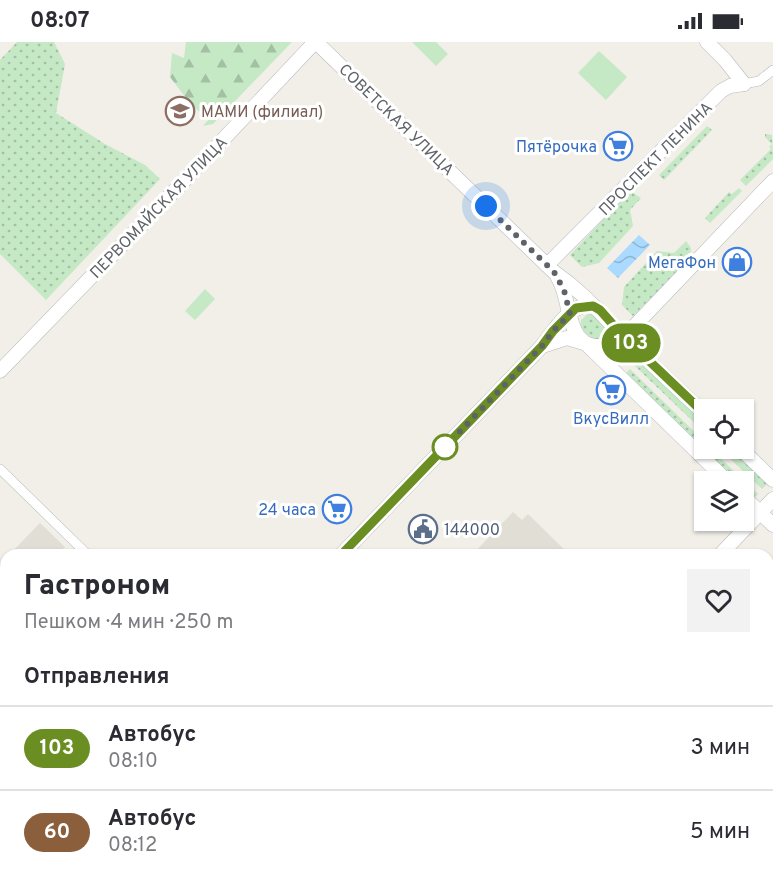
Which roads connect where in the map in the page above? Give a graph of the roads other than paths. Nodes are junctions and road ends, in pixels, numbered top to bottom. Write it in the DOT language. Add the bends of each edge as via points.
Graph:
graph roads {
  1 [pos="316,42"];
  2 [pos="707,42"];
  3 [pos="773,70"];
  4 [pos="744,84"];
  5 [pos="773,181"];
  6 [pos="551,268"];
  7 [pos="600,310"];
  8 [pos="570,314"];
  9 [pos="613,325"];
  10 [pos="624,337"];
  11 [pos="583,342"];
  12 [pos="542,346"];
  13 [pos="602,346"];
  14 [pos="0,371"];
  15 [pos="694,404"];
  16 [pos="751,459"];
  17 [pos="0,469"];
  18 [pos="717,471"];
  19 [pos="773,480"];
  20 [pos="773,499"];
  21 [pos="754,507"];
  22 [pos="760,513"];
  23 [pos="773,525"];
  24 [pos="82,549"];
  25 [pos="347,549"];
  26 [pos="726,549"];
  1 -- 6 [label="main road, СОВЕТСКАЯ УЛИЦА"];
  1 -- 14 [label="main road, ПЕРВОМАЙСКАЯ УЛИЦА"];
  2 -- 4 [label="main road"];
  3 -- 4 [label="street, ПРОСПЕКТ ЛЕНИНА" via="759,81"];
  4 -- 6 [label="main road, ПРОСПЕКТ ЛЕНИНА" via="721,91"];
  5 -- 10 [label="main road"];
  6 -- 7 [label="main road, СОВЕТСКАЯ УЛИЦА"];
  6 -- 8 [label="main road, СОВЕТСКАЯ УЛИЦА" via="564,290"];
  7 -- 8 [label="main road" via="581,306"];
  7 -- 9 [label="main road, СОВЕТСКАЯ УЛИЦА"];
  8 -- 11 [label="main road" via="574,330"];
  8 -- 12 [label="main road"];
  9 -- 10 [label="main road, СОВЕТСКАЯ УЛИЦА"];
  9 -- 13 [label="main road" via="610,340"];
  10 -- 13 [label="main road"];
  10 -- 15 [label="main road, СОВЕТСКАЯ УЛИЦА"];
  11 -- 12 [label="main road" via="567,338"];
  11 -- 13 [label="main road"];
  11 -- 18 [label="main road"];
  12 -- 25 [label="main road"];
  16 -- 19 [label="main road"];
  17 -- 24 [label="street"];
  20 -- 22 [label="main road"];
  21 -- 22 [label="main road"];
  22 -- 23 [label="main road"];
  22 -- 26 [label="main road"];
}
